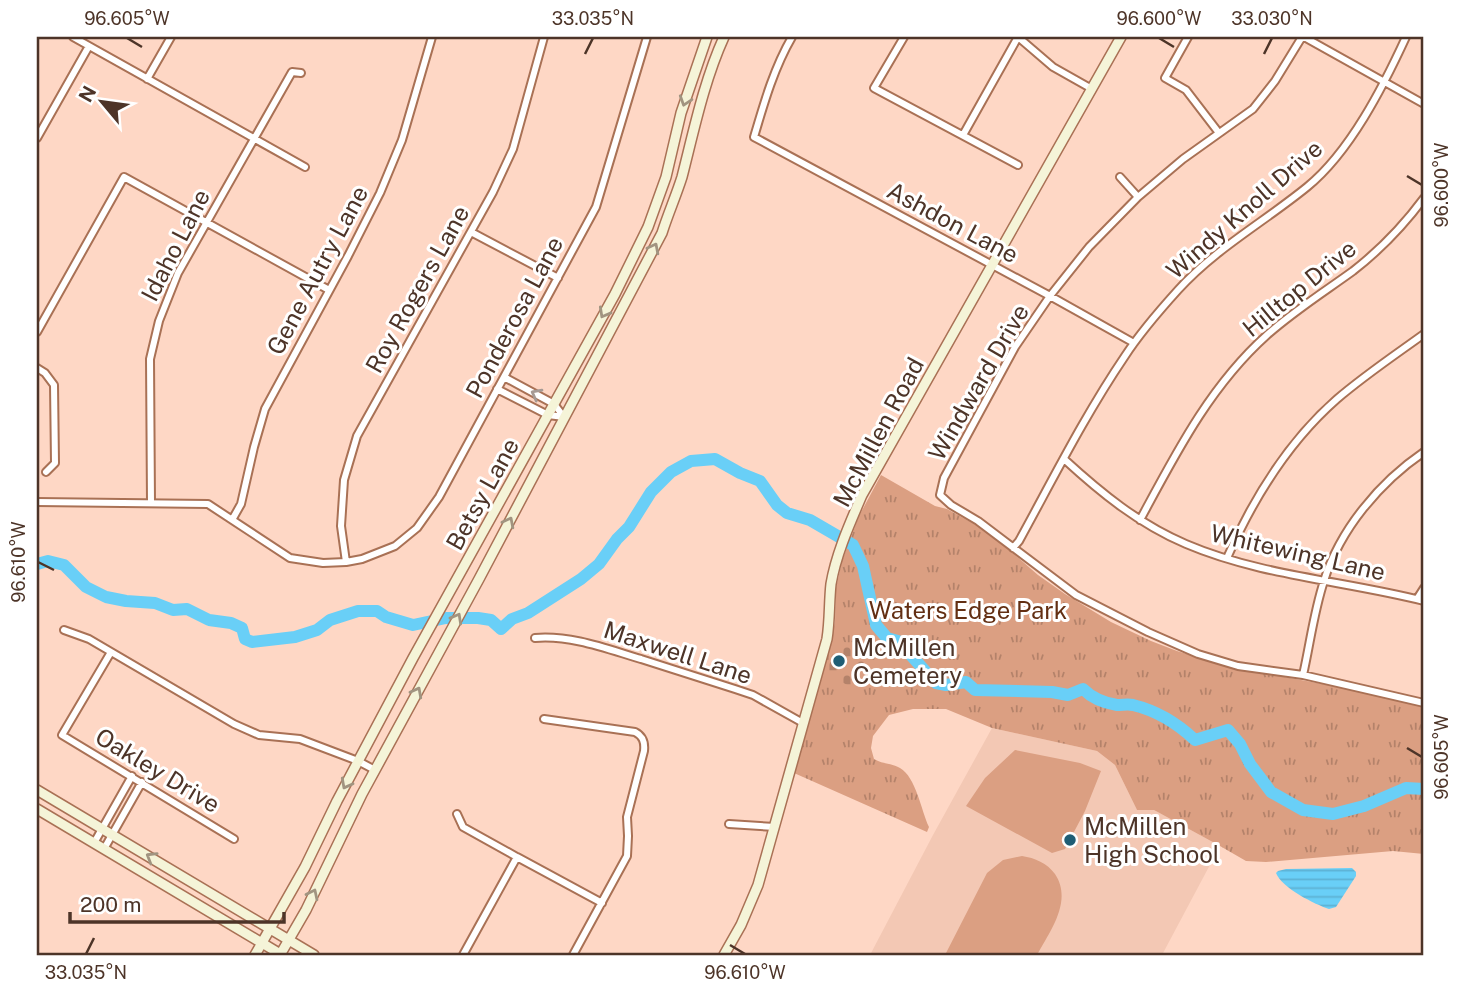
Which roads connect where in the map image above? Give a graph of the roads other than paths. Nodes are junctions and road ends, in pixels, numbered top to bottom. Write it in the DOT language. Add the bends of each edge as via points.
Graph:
graph roads {
  1 [pos="73,37"];
  2 [pos="171,37"];
  3 [pos="432,37"];
  4 [pos="544,37"];
  5 [pos="646,37"];
  6 [pos="707,37"];
  7 [pos="724,37"];
  8 [pos="792,37"];
  9 [pos="904,37"];
  10 [pos="1018,37"];
  11 [pos="1121,37"];
  12 [pos="1188,37"];
  13 [pos="1303,37"];
  14 [pos="1406,37"];
  15 [pos="89,46"];
  16 [pos="301,73"];
  17 [pos="147,79"];
  18 [pos="1384,82"];
  19 [pos="1092,89"];
  20 [pos="1424,104"];
  21 [pos="1219,133"];
  22 [pos="963,135"];
  23 [pos="37,138"];
  24 [pos="254,139"];
  25 [pos="1018,164"];
  26 [pos="304,167"];
  27 [pos="1120,177"];
  28 [pos="1138,197"];
  29 [pos="1424,198"];
  30 [pos="206,223"];
  31 [pos="471,232"];
  32 [pos="992,265"];
  33 [pos="558,278"];
  34 [pos="329,290"];
  35 [pos="1050,296"];
  36 [pos="37,332"];
  37 [pos="1424,334"];
  38 [pos="1134,343"];
  39 [pos="37,368"];
  40 [pos="503,377"];
  41 [pos="497,388"];
  42 [pos="554,404"];
  43 [pos="548,415"];
  44 [pos="564,416"];
  45 [pos="1424,452"];
  46 [pos="1064,459"];
  47 [pos="46,472"];
  48 [pos="37,502"];
  49 [pos="151,503"];
  50 [pos="232,520"];
  51 [pos="1140,520"];
  52 [pos="1013,548"];
  53 [pos="1227,558"];
  54 [pos="346,562"];
  55 [pos="1324,580"];
  56 [pos="1424,588"];
  57 [pos="1421,600"];
  58 [pos="64,630"];
  59 [pos="535,638"];
  60 [pos="111,652"];
  61 [pos="1303,675"];
  62 [pos="1424,703"];
  63 [pos="544,719"];
  64 [pos="803,723"];
  65 [pos="358,761"];
  66 [pos="375,770"];
  67 [pos="132,776"];
  68 [pos="142,782"];
  69 [pos="37,790"];
  70 [pos="37,809"];
  71 [pos="457,814"];
  72 [pos="729,824"];
  73 [pos="775,827"];
  74 [pos="103,828"];
  75 [pos="113,834"];
  76 [pos="234,839"];
  77 [pos="94,843"];
  78 [pos="104,849"];
  79 [pos="517,857"];
  80 [pos="602,903"];
  81 [pos="271,930"];
  82 [pos="288,941"];
  83 [pos="262,944"];
  84 [pos="255,955"];
  85 [pos="281,955"];
  86 [pos="314,955"];
  87 [pos="463,955"];
  88 [pos="573,955"];
  89 [pos="724,955"];
  1 -- 15 [label="street"];
  2 -- 17 [label="street"];
  3 -- 34 [label="street, Gene Autry Lane" via="402,140"];
  4 -- 31 [label="street, Roy Rogers Lane" via="513,149"];
  5 -- 33 [label="street, Ponderosa Lane" via="596,207"];
  6 -- 42 [label="main road, Betsy Lane, one-way" via="648,227"];
  44 -- 7 [label="main road, Betsy Lane, one-way" via="662,233"];
  8 -- 32 [label="street, Ashdon Lane" via="754,137"];
  9 -- 22 [label="street" via="874,88"];
  10 -- 19 [label="street" via="1054,67"];
  10 -- 22 [label="street"];
  11 -- 19 [label="main road, McMillen Road"];
  12 -- 21 [label="street" via="1165,78 1186,90"];
  13 -- 18 [label="street"];
  13 -- 21 [label="street, Windward Drive" via="1253,108"];
  14 -- 18 [label="street, Windy Knoll Drive"];
  15 -- 17 [label="street"];
  15 -- 23 [label="street"];
  16 -- 24 [label="street, Idaho Lane" via="292,72"];
  17 -- 24 [label="street"];
  18 -- 20 [label="street"];
  18 -- 38 [label="street, Windy Knoll Drive" via="1338,155 1309,185 1213,257"];
  19 -- 32 [label="main road, McMillen Road"];
  21 -- 28 [label="street, Windward Drive"];
  22 -- 25 [label="street"];
  24 -- 26 [label="street"];
  24 -- 30 [label="street, Idaho Lane"];
  27 -- 28 [label="street"];
  28 -- 35 [label="street, Windward Drive"];
  29 -- 51 [label="street, Hilltop Drive" via="1386,243 1281,323 1225,378 1201,410"];
  30 -- 34 [label="street"];
  30 -- 36 [label="street" via="124,177"];
  30 -- 49 [label="street, Idaho Lane" via="178,274 150,359"];
  31 -- 33 [label="street"];
  31 -- 54 [label="street, Roy Rogers Lane" via="357,436 345,480 341,526"];
  32 -- 35 [label="street, Ashdon Lane"];
  32 -- 64 [label="main road, McMillen Road" via="862,495 831,584 827,639"];
  33 -- 40 [label="street, Ponderosa Lane"];
  34 -- 50 [label="street, Gene Autry Lane" via="265,409 241,504"];
  35 -- 38 [label="street, Ashdon Lane"];
  35 -- 52 [label="street, Windward Drive" via="1015,347 944,478 940,495"];
  37 -- 53 [label="street" via="1337,399 1306,430 1254,505"];
  38 -- 46 [label="street, Windy Knoll Drive"];
  39 -- 47 [label="street" via="54,385 55,463"];
  40 -- 41 [label="street, Ponderosa Lane"];
  42 -- 40 [label="street, one-way"];
  41 -- 43 [label="street"];
  41 -- 54 [label="street, Ponderosa Lane" via="439,497 417,527 395,546"];
  42 -- 43 [label="main road, Betsy Lane"];
  42 -- 44 [label="street"];
  43 -- 44 [label="street"];
  43 -- 65 [label="main road, Betsy Lane"];
  66 -- 44 [label="main road, Betsy Lane, one-way"];
  45 -- 55 [label="street" via="1367,505 1343,536"];
  46 -- 51 [label="street, Whitewing Lane" via="1101,494"];
  46 -- 52 [label="street, Windy Knoll Drive"];
  48 -- 49 [label="street, Ponderosa Lane"];
  49 -- 50 [label="street, Ponderosa Lane" via="208,504"];
  50 -- 54 [label="street, Ponderosa Lane" via="290,558"];
  51 -- 53 [label="street, Whitewing Lane" via="1186,544"];
  52 -- 61 [label="street" via="1076,595 1198,654 1238,666"];
  53 -- 55 [label="street, Whitewing Lane"];
  55 -- 57 [label="street, Whitewing Lane"];
  55 -- 61 [label="street"];
  56 -- 57 [label="street"];
  58 -- 60 [label="street"];
  59 -- 64 [label="street, Maxwell Lane" via="598,646 753,695"];
  60 -- 65 [label="street" via="234,724 259,735 300,739"];
  60 -- 67 [label="street, Oakley Drive" via="62,735"];
  61 -- 62 [label="street"];
  63 -- 80 [label="street" via="635,732 644,744 627,817 627,856"];
  64 -- 73 [label="main road, McMillen Road"];
  65 -- 66 [label="street"];
  65 -- 81 [label="main road, Betsy Lane, one-way"];
  82 -- 66 [label="main road, Betsy Lane, one-way"];
  67 -- 68 [label="street, Oakley Drive"];
  67 -- 74 [label="street"];
  68 -- 75 [label="street"];
  68 -- 76 [label="street, Oakley Drive"];
  69 -- 74 [label="main road"];
  70 -- 77 [label="main road"];
  71 -- 79 [label="street" via="463,827"];
  72 -- 73 [label="street"];
  73 -- 89 [label="main road, McMillen Road" via="758,886"];
  74 -- 75 [label="main road"];
  74 -- 77 [label="street"];
  75 -- 78 [label="street"];
  81 -- 75 [label="main road, one-way"];
  77 -- 78 [label="main road"];
  78 -- 83 [label="main road"];
  79 -- 80 [label="street"];
  79 -- 87 [label="street"];
  80 -- 88 [label="street"];
  81 -- 82 [label="main road"];
  81 -- 83 [label="main road, Betsy Lane"];
  82 -- 85 [label="main road, Betsy Lane"];
  82 -- 86 [label="main road"];
  83 -- 84 [label="main road, Betsy Lane"];
  83 -- 85 [label="main road"];
}
